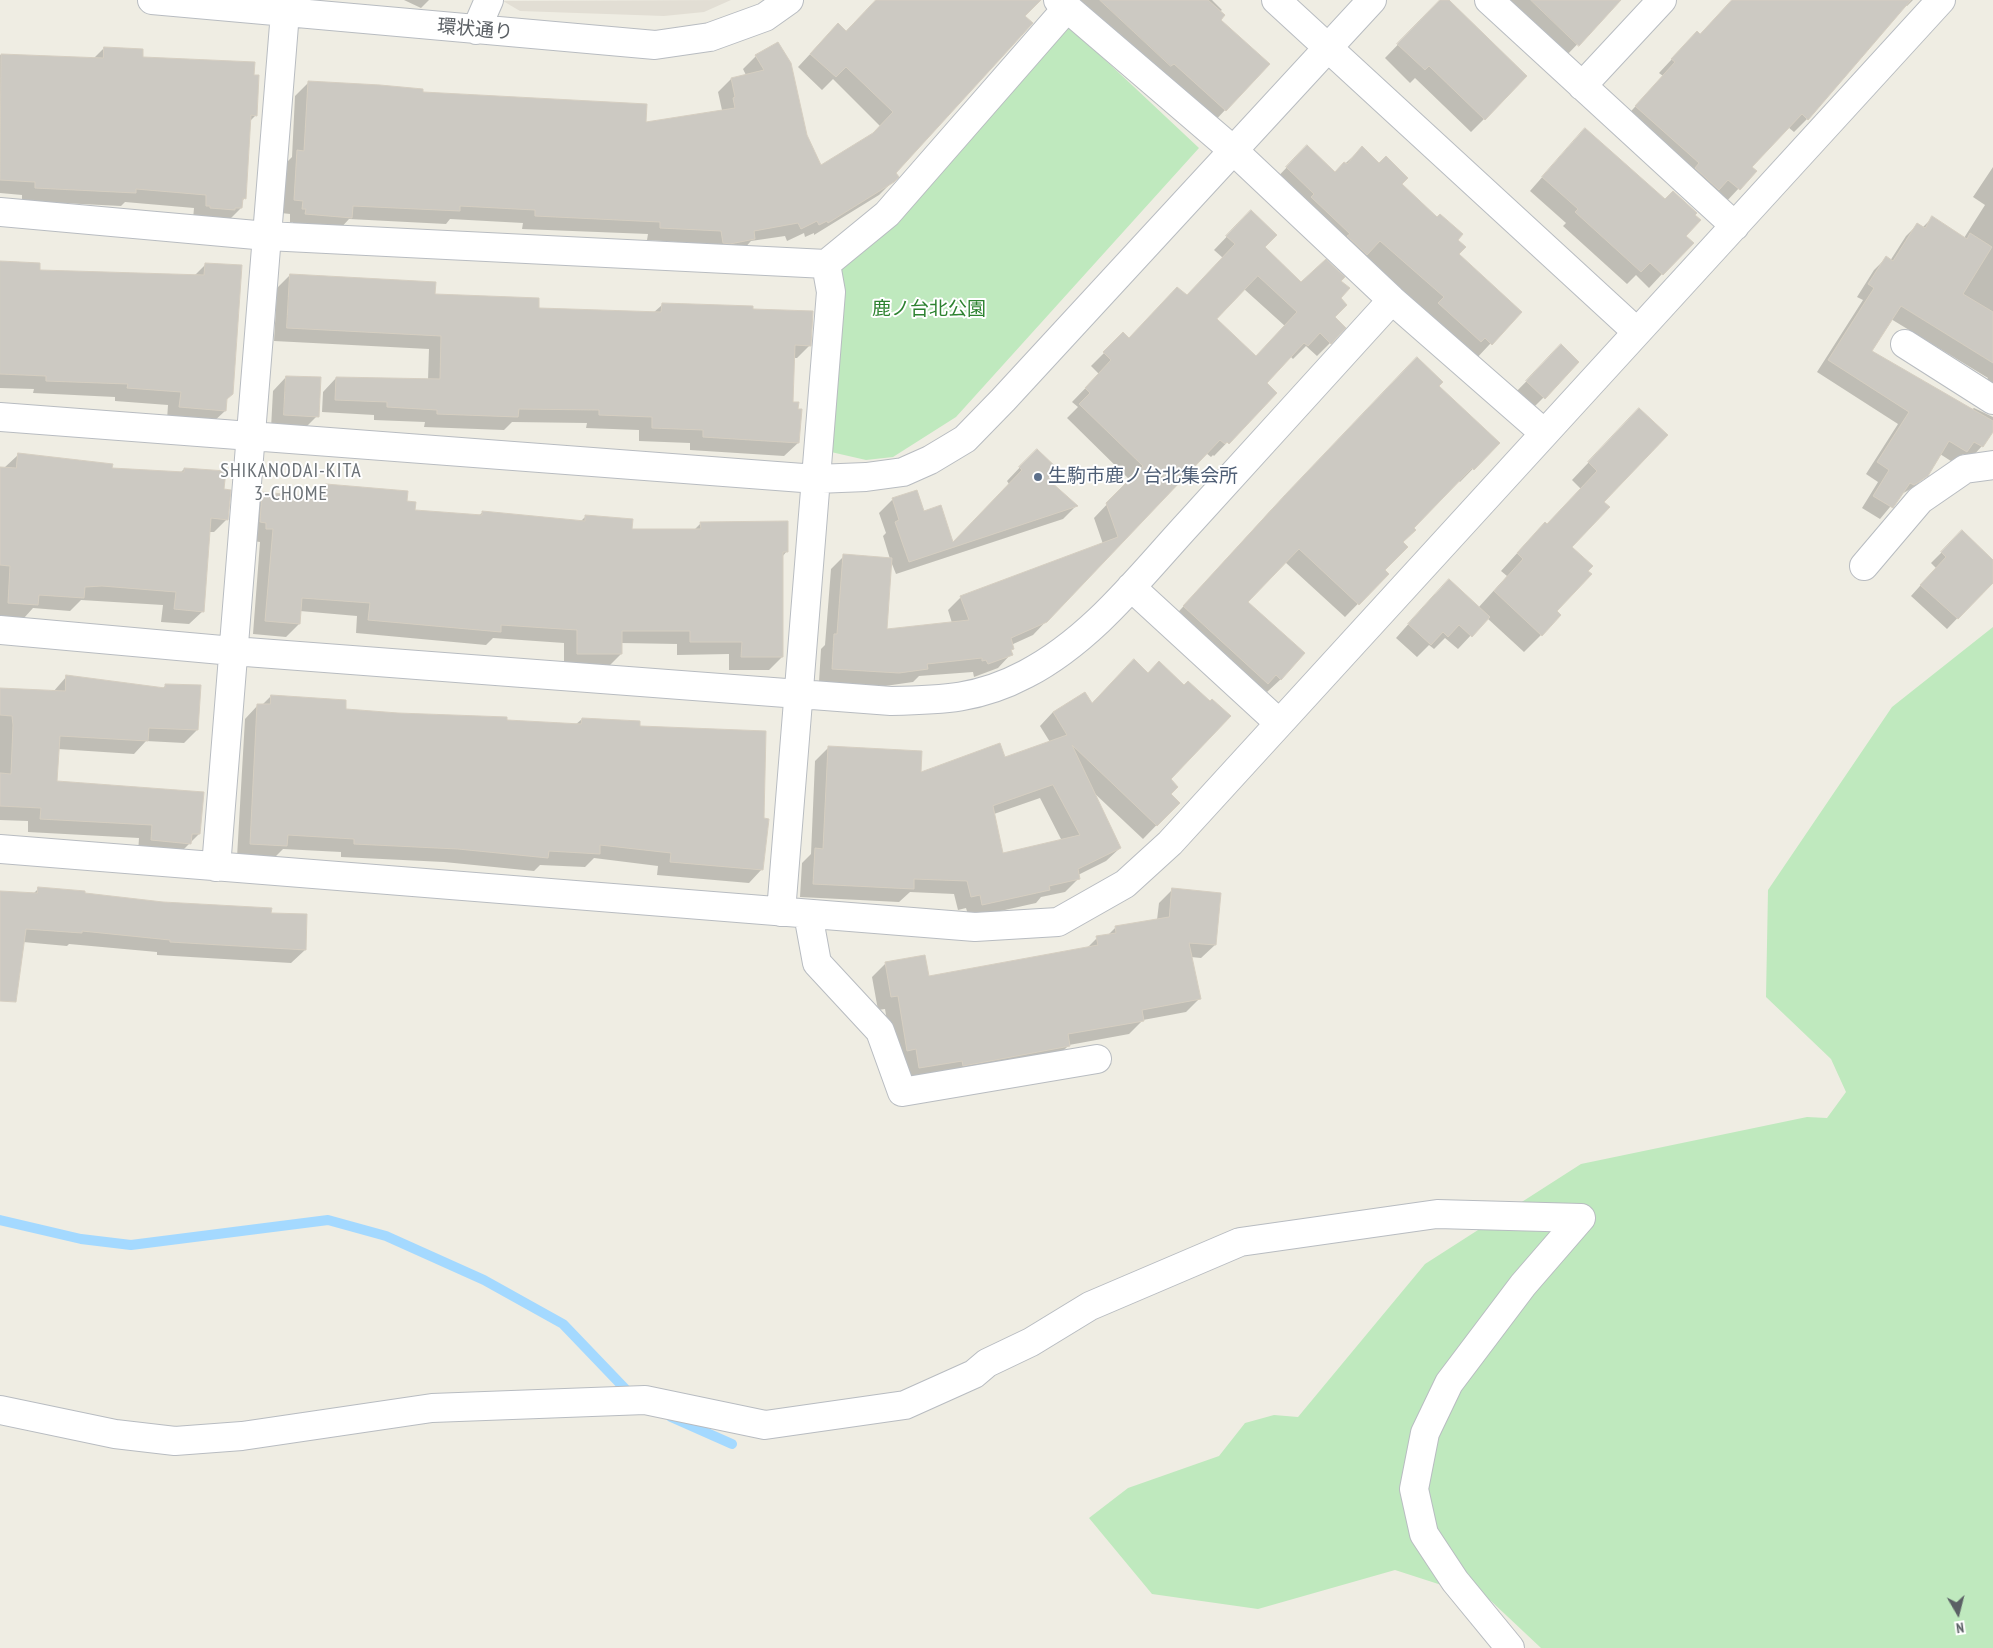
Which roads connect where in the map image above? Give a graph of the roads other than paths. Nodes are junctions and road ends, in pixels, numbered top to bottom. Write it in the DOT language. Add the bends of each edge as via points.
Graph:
graph roads {
  1 [pos="152,0"];
  2 [pos="489,0"];
  3 [pos="789,0"];
  4 [pos="1276,0"];
  5 [pos="1372,0"];
  6 [pos="1489,0"];
  7 [pos="1662,0"];
  8 [pos="1941,0"];
  9 [pos="1062,4"];
  10 [pos="286,6"];
  11 [pos="476,30"];
  12 [pos="1328,48"];
  13 [pos="1582,86"];
  14 [pos="1234,151"];
  15 [pos="0,212"];
  16 [pos="1735,226"];
  17 [pos="267,236"];
  18 [pos="826,264"];
  19 [pos="1392,300"];
  20 [pos="1637,332"];
  21 [pos="1905,344"];
  22 [pos="1993,400"];
  23 [pos="0,417"];
  24 [pos="1544,433"];
  25 [pos="251,437"];
  26 [pos="1993,464"];
  27 [pos="816,479"];
  28 [pos="1864,566"];
  29 [pos="1130,587"];
  30 [pos="0,630"];
  31 [pos="233,652"];
  32 [pos="798,695"];
  33 [pos="1279,723"];
  34 [pos="0,849"];
  35 [pos="216,866"];
  36 [pos="781,912"];
  37 [pos="808,914"];
  38 [pos="1096,1059"];
  39 [pos="0,1410"];
  40 [pos="1510,1648"];
  1 -- 10 [label="street, 環状通り"];
  2 -- 11 [label="street"];
  3 -- 11 [label="street, 環状通り" via="765,16 710,37 655,45"];
  4 -- 12 [label="street"];
  5 -- 12 [label="street"];
  6 -- 13 [label="street"];
  7 -- 13 [label="street"];
  8 -- 16 [label="street"];
  9 -- 14 [label="street"];
  9 -- 18 [label="street" via="887,214"];
  10 -- 11 [label="street, 環状通り"];
  10 -- 17 [label="street"];
  12 -- 14 [label="street"];
  12 -- 20 [label="street"];
  13 -- 16 [label="street"];
  14 -- 19 [label="street"];
  14 -- 27 [label="street" via="965,439 902,472"];
  15 -- 17 [label="street"];
  16 -- 20 [label="street"];
  17 -- 18 [label="street"];
  17 -- 25 [label="street"];
  18 -- 27 [label="street" via="831,292"];
  19 -- 24 [label="street"];
  19 -- 29 [label="street"];
  20 -- 24 [label="street"];
  21 -- 22 [label="street"];
  23 -- 25 [label="street"];
  24 -- 33 [label="street"];
  25 -- 27 [label="street"];
  25 -- 31 [label="street"];
  26 -- 28 [label="street" via="1965,469 1920,500"];
  27 -- 32 [label="street"];
  29 -- 32 [label="street" via="1074,644 1026,674 978,694 937,700 891,701"];
  29 -- 33 [label="street"];
  30 -- 31 [label="street"];
  31 -- 32 [label="street"];
  31 -- 35 [label="street"];
  32 -- 36 [label="street"];
  33 -- 37 [label="street" via="1170,843 1125,884 1058,922 975,927"];
  34 -- 35 [label="street"];
  35 -- 36 [label="street"];
  36 -- 37 [label="street"];
  37 -- 38 [label="street" via="817,963 880,1031 902,1092"];
  39 -- 40 [label="street" via="116,1434 175,1441 242,1436 432,1408 645,1400 765,1425 905,1405 974,1374 1090,1306 1240,1242 1437,1214 1581,1218 1523,1285 1449,1383 1425,1433 1414,1489 1424,1534 1455,1581"];
}
